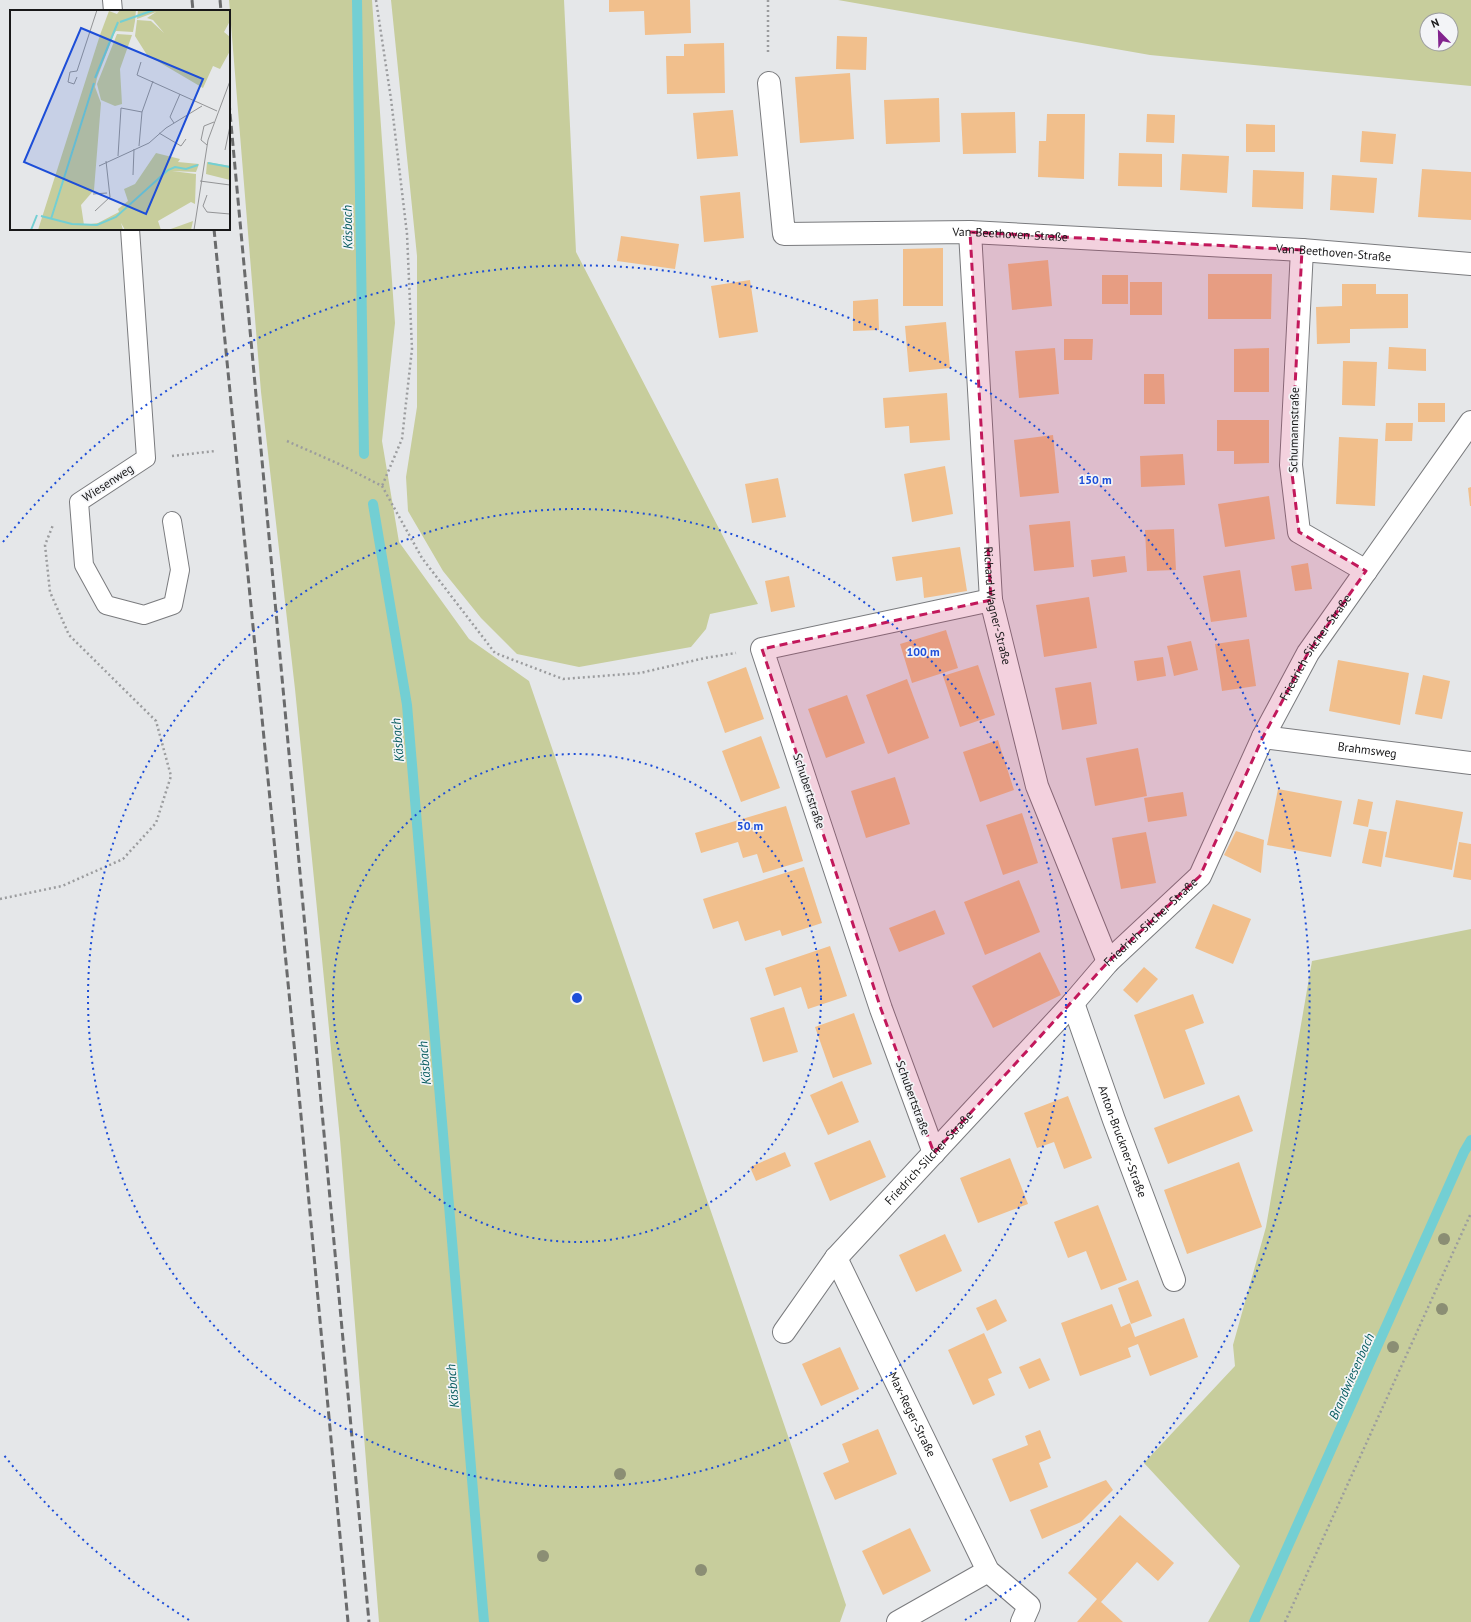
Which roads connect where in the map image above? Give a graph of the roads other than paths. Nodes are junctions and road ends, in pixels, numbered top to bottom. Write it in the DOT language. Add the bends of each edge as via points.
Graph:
graph roads {
  1 [pos="112,0"];
  2 [pos="113,10"];
  3 [pos="769,83"];
  4 [pos="130,230"];
  5 [pos="970,232"];
  6 [pos="1302,250"];
  7 [pos="1471,264"];
  8 [pos="1471,422"];
  9 [pos="172,521"];
  10 [pos="1366,571"];
  11 [pos="991,600"];
  12 [pos="1263,737"];
  13 [pos="1471,762"];
  14 [pos="1108,962"];
  15 [pos="1074,1002"];
  16 [pos="934,1153"];
  17 [pos="836,1258"];
  18 [pos="1174,1280"];
  19 [pos="784,1332"];
  20 [pos="988,1571"];
  21 [pos="898,1622"];
  22 [pos="1022,1622"];
  1 -- 2 [label="lane"];
  3 -- 5 [label="street, Van-Beethoven-Straße" via="784,234"];
  4 -- 9 [label="lane, Wiesenweg" via="146,458 79,502 84,565 106,605 144,615 173,605 180,570"];
  5 -- 6 [label="street, Van-Beethoven-Straße"];
  5 -- 11 [label="street, Richard-Wagner-Straße"];
  6 -- 7 [label="street, Van-Beethoven-Straße"];
  6 -- 10 [label="street, Schumannstraße" via="1291,465 1299,532"];
  8 -- 10 [label="street, Friedrich-Silcher-Straße"];
  10 -- 12 [label="street, Friedrich-Silcher-Straße" via="1308,653"];
  11 -- 14 [label="street, Richard-Wagner-Straße" via="1037,786"];
  11 -- 16 [label="street, Schubertstraße" via="762,649 881,1009"];
  12 -- 13 [label="street, Brahmsweg"];
  12 -- 14 [label="street, Friedrich-Silcher-Straße" via="1200,876"];
  14 -- 15 [label="street, Friedrich-Silcher-Straße"];
  15 -- 16 [label="street, Friedrich-Silcher-Straße"];
  15 -- 18 [label="street, Anton-Bruckner-Straße" via="1114,1120"];
  16 -- 17 [label="street, Friedrich-Silcher-Straße"];
  17 -- 19 [label="street, Friedrich-Silcher-Straße"];
  17 -- 20 [label="street, Max-Reger-Straße"];
  20 -- 21 [label="street"];
  20 -- 22 [label="street, Max-Reger-Straße" via="1029,1606"];
}
